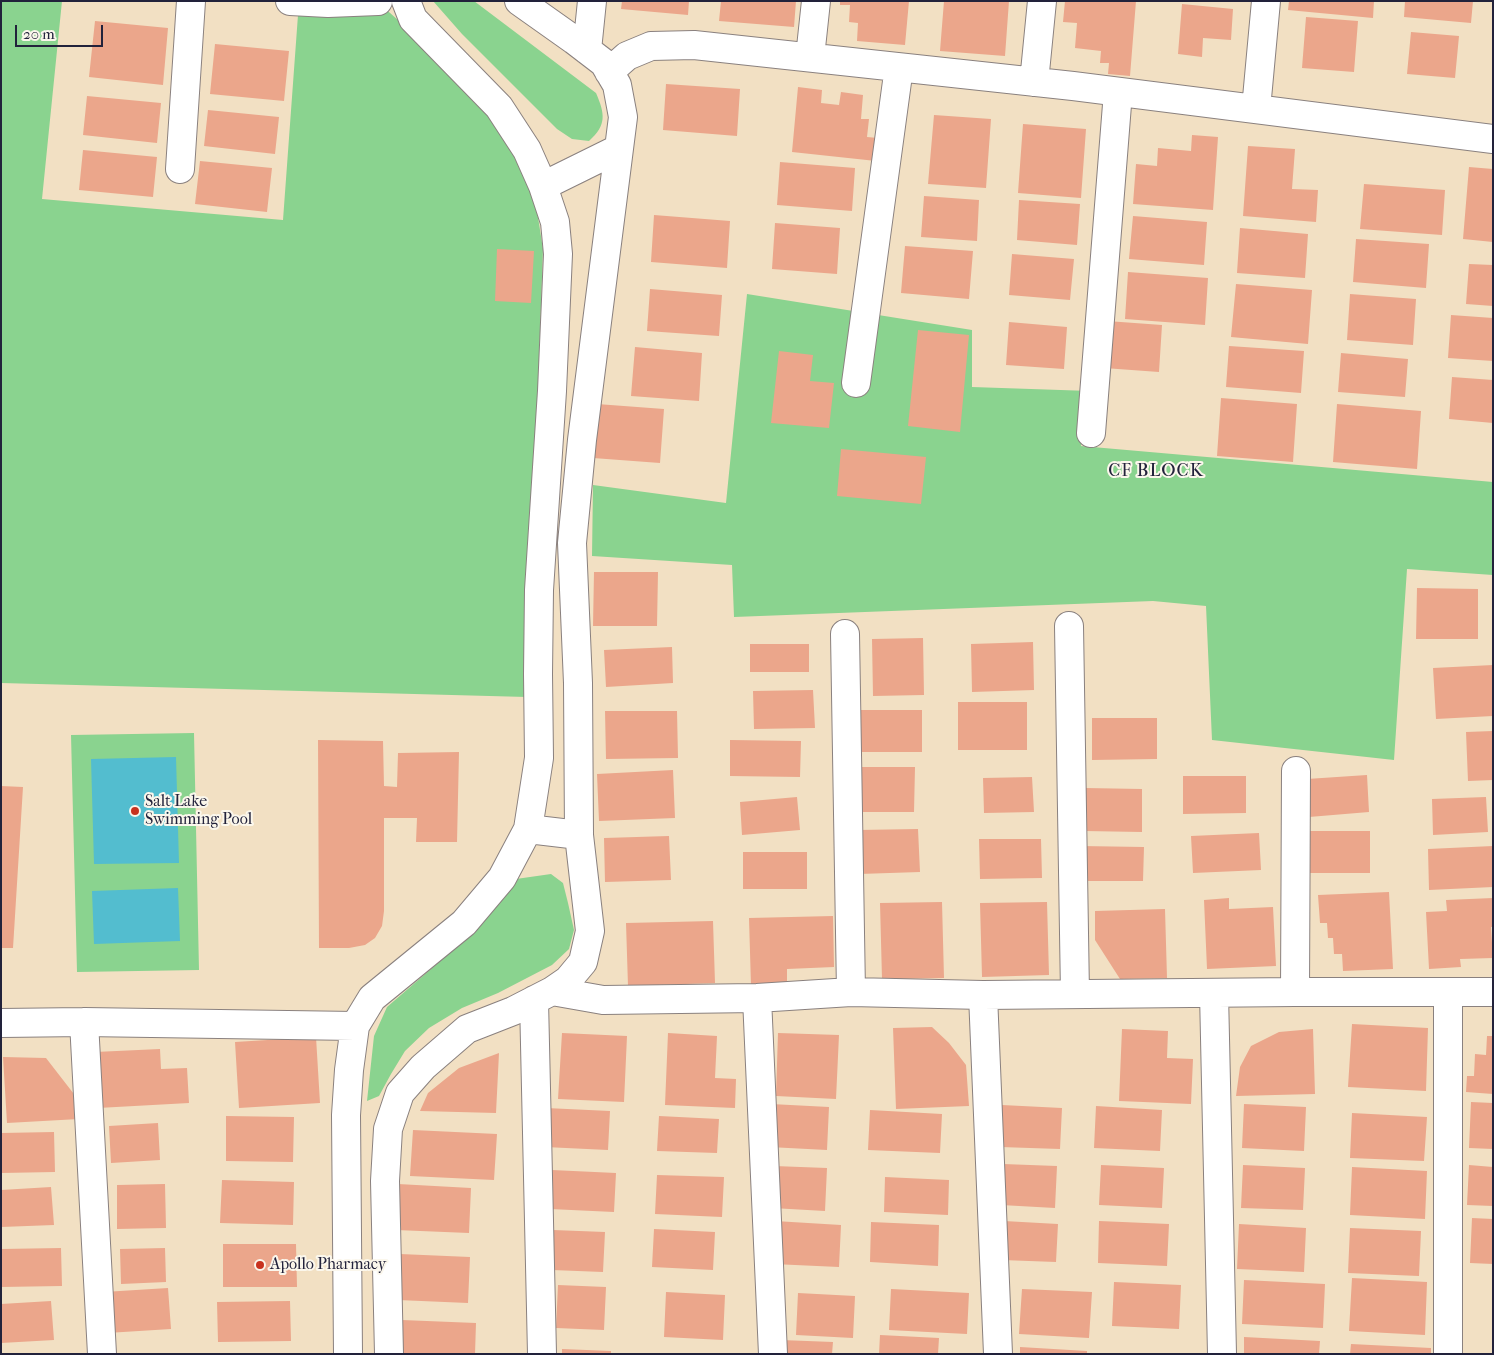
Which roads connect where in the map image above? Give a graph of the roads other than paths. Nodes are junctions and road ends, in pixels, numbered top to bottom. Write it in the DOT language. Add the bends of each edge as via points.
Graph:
graph roads {
  1 [pos="192,1"];
  2 [pos="290,1"];
  3 [pos="378,1"];
  4 [pos="406,1"];
  5 [pos="519,1"];
  6 [pos="592,1"];
  7 [pos="816,1"];
  8 [pos="1042,1"];
  9 [pos="1266,1"];
  10 [pos="587,50"];
  11 [pos="810,57"];
  12 [pos="899,67"];
  13 [pos="609,72"];
  14 [pos="1034,82"];
  15 [pos="1118,92"];
  16 [pos="1256,109"];
  17 [pos="1492,135"];
  18 [pos="618,149"];
  19 [pos="180,168"];
  20 [pos="543,186"];
  21 [pos="856,384"];
  22 [pos="1091,433"];
  23 [pos="1069,626"];
  24 [pos="845,634"];
  25 [pos="1296,771"];
  26 [pos="528,829"];
  27 [pos="579,835"];
  28 [pos="851,992"];
  29 [pos="1294,992"];
  30 [pos="1448,992"];
  31 [pos="1493,992"];
  32 [pos="1214,993"];
  33 [pos="1075,994"];
  34 [pos="983,995"];
  35 [pos="543,996"];
  36 [pos="758,998"];
  37 [pos="84,1022"];
  38 [pos="1,1023"];
  39 [pos="355,1026"];
  40 [pos="346,1116"];
  41 [pos="388,1129"];
  42 [pos="102,1354"];
  43 [pos="348,1354"];
  44 [pos="389,1354"];
  45 [pos="542,1354"];
  46 [pos="772,1354"];
  47 [pos="998,1354"];
  48 [pos="1222,1354"];
  49 [pos="1448,1354"];
  1 -- 19 [label="street"];
  2 -- 3 [label="street"];
  4 -- 20 [label="street" via="413,19 499,107 526,150"];
  5 -- 10 [label="street"];
  6 -- 10 [label="street"];
  7 -- 11 [label="street"];
  8 -- 14 [label="street"];
  9 -- 16 [label="street"];
  10 -- 13 [label="street" via="604,63"];
  11 -- 12 [label="street"];
  11 -- 13 [label="street" via="694,44 651,46 627,56"];
  12 -- 14 [label="street"];
  12 -- 21 [label="street"];
  13 -- 18 [label="street" via="617,85 623,117"];
  14 -- 15 [label="street"];
  15 -- 16 [label="street"];
  15 -- 22 [label="street"];
  16 -- 17 [label="street"];
  18 -- 20 [label="street"];
  18 -- 27 [label="street" via="572,543 578,683"];
  20 -- 26 [label="street" via="554,222 558,254 539,590 539,758"];
  23 -- 33 [label="street"];
  24 -- 28 [label="street"];
  25 -- 29 [label="street"];
  26 -- 27 [label="street"];
  26 -- 39 [label="street" via="502,878 464,923 372,998"];
  27 -- 35 [label="street" via="590,930 583,962 568,980"];
  28 -- 34 [label="street"];
  28 -- 36 [label="street"];
  29 -- 30 [label="street"];
  29 -- 32 [label="street"];
  30 -- 31 [label="street"];
  30 -- 49 [label="street"];
  32 -- 33 [label="street"];
  32 -- 48 [label="street"];
  33 -- 34 [label="street"];
  34 -- 47 [label="street"];
  35 -- 36 [label="street" via="603,1000"];
  35 -- 41 [label="street" via="513,1012 467,1029 423,1067 400,1093"];
  35 -- 45 [label="street"];
  36 -- 46 [label="street"];
  37 -- 38 [label="street"];
  37 -- 39 [label="street"];
  37 -- 42 [label="street"];
  39 -- 40 [label="street"];
  40 -- 41 [label="street"];
  40 -- 43 [label="street"];
  41 -- 44 [label="street" via="385,1181"];
}
